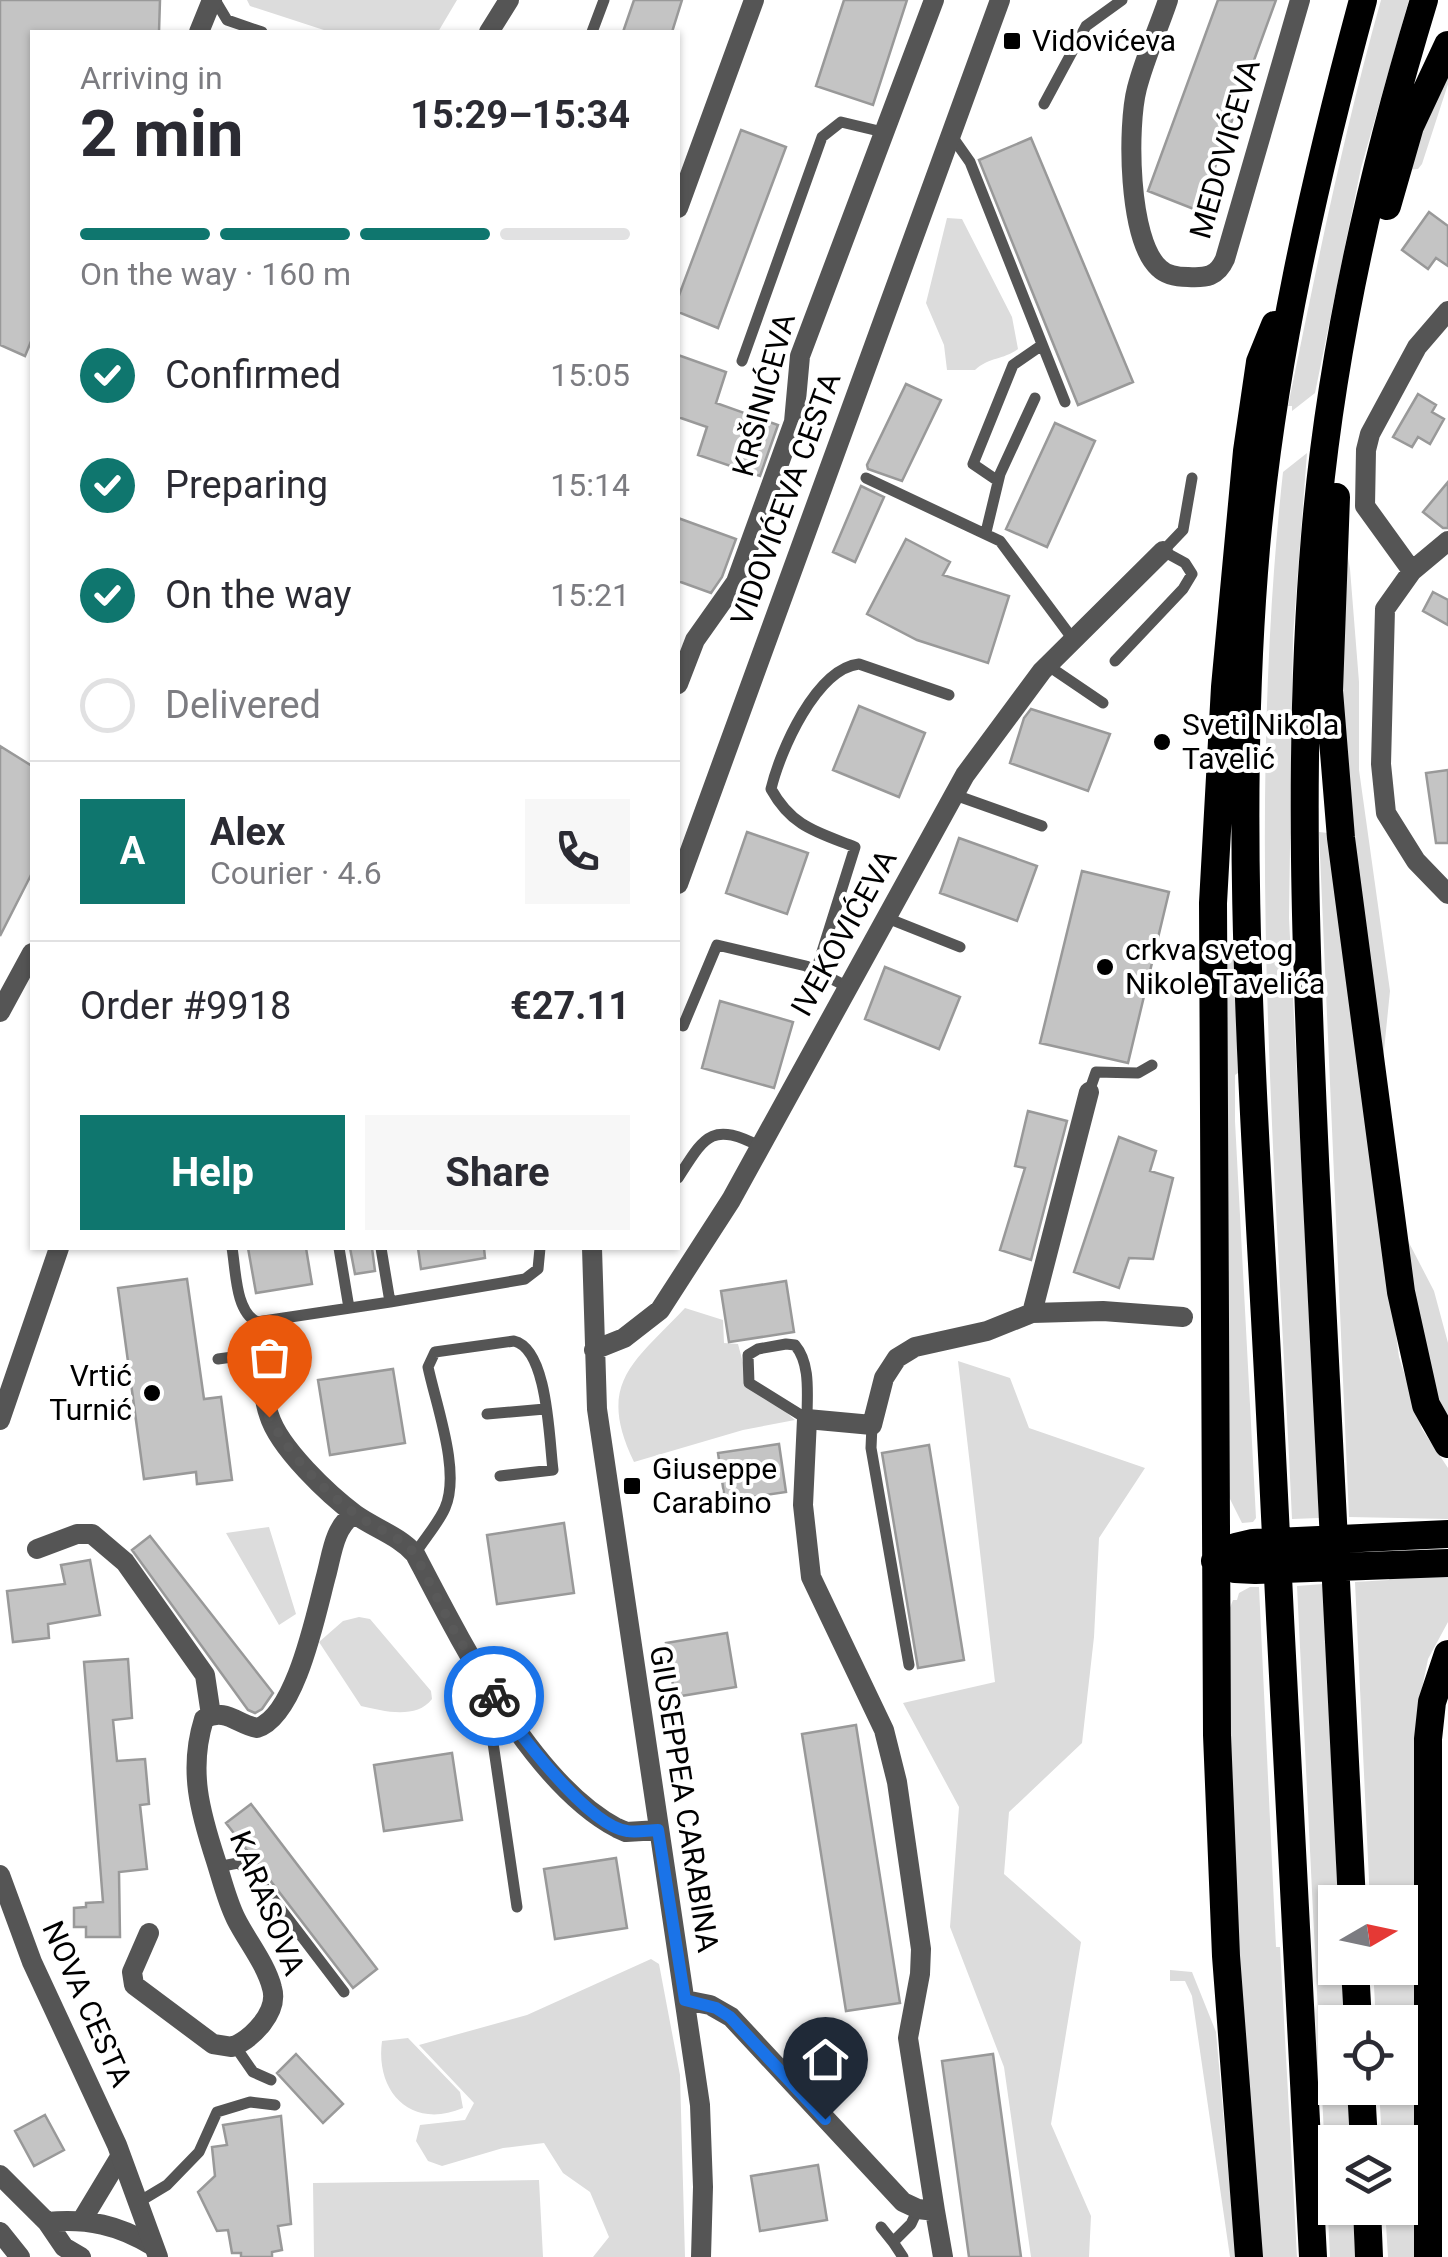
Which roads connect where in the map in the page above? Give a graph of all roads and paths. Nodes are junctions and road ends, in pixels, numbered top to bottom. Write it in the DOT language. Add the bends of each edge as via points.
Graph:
graph roads {
  1 [pos="214,0"];
  2 [pos="509,0"];
  3 [pos="604,0"];
  4 [pos="754,0"];
  5 [pos="934,0"];
  6 [pos="1000,0"];
  7 [pos="1122,0"];
  8 [pos="1168,0"];
  9 [pos="1300,0"];
  10 [pos="1363,0"];
  11 [pos="1424,0"];
  12 [pos="200,30"];
  13 [pos="256,30"];
  14 [pos="490,30"];
  15 [pos="593,30"];
  16 [pos="1448,45"];
  17 [pos="1044,104"];
  18 [pos="883,132"];
  19 [pos="951,135"];
  20 [pos="680,203"];
  21 [pos="1448,312"];
  22 [pos="1042,345"];
  23 [pos="742,361"];
  24 [pos="1346,366"];
  25 [pos="1035,398"];
  26 [pos="1064,402"];
  27 [pos="1333,421"];
  28 [pos="1258,443"];
  29 [pos="866,478"];
  30 [pos="1192,478"];
  31 [pos="998,481"];
  32 [pos="1336,514"];
  33 [pos="986,532"];
  34 [pos="1448,541"];
  35 [pos="1164,551"];
  36 [pos="1412,571"];
  37 [pos="1072,638"];
  38 [pos="1115,660"];
  39 [pos="1047,665"];
  40 [pos="680,679"];
  41 [pos="949,695"];
  42 [pos="1103,703"];
  43 [pos="954,794"];
  44 [pos="1042,826"];
  45 [pos="680,879"];
  46 [pos="1448,894"];
  47 [pos="887,918"];
  48 [pos="960,947"];
  49 [pos="30,957"];
  50 [pos="816,971"];
  51 [pos="848,988"];
  52 [pos="0,1012"];
  53 [pos="683,1026"];
  54 [pos="1152,1065"];
  55 [pos="1089,1092"];
  56 [pos="761,1147"];
  57 [pos="680,1175"];
  58 [pos="58,1250"];
  59 [pos="232,1250"];
  60 [pos="339,1250"];
  61 [pos="382,1250"];
  62 [pos="540,1250"];
  63 [pos="592,1250"];
  64 [pos="390,1302"];
  65 [pos="349,1308"];
  66 [pos="1032,1313"];
  67 [pos="1182,1316"];
  68 [pos="294,1347"];
  69 [pos="594,1350"];
  70 [pos="262,1353"];
  71 [pos="218,1359"];
  72 [pos="545,1409"];
  73 [pos="487,1414"];
  74 [pos="807,1419"];
  75 [pos="0,1420"];
  76 [pos="872,1425"];
  77 [pos="1448,1444"];
  78 [pos="500,1476"];
  79 [pos="354,1514"];
  80 [pos="1448,1534"];
  81 [pos="37,1549"];
  82 [pos="1360,1550"];
  83 [pos="415,1554"];
  84 [pos="1215,1561"];
  85 [pos="1448,1563"];
  86 [pos="1448,1654"];
  87 [pos="909,1665"];
  88 [pos="211,1715"];
  89 [pos="508,1718"];
  90 [pos="658,1830"];
  91 [pos="218,1867"];
  92 [pos="0,1874"];
  93 [pos="1351,1885"];
  94 [pos="517,1907"];
  95 [pos="148,1933"];
  96 [pos="344,1992"];
  97 [pos="685,2000"];
  98 [pos="235,2046"];
  99 [pos="271,2080"];
  100 [pos="275,2105"];
  101 [pos="120,2157"];
  102 [pos="0,2175"];
  103 [pos="137,2202"];
  104 [pos="926,2210"];
  105 [pos="82,2220"];
  106 [pos="48,2222"];
  107 [pos="1368,2225"];
  108 [pos="881,2226"];
  109 [pos="0,2232"];
  110 [pos="893,2242"];
  111 [pos="156,2251"];
  112 [pos="20,2257"];
  113 [pos="81,2257"];
  114 [pos="130,2257"];
  115 [pos="700,2257"];
  116 [pos="902,2257"];
  117 [pos="943,2257"];
  118 [pos="1249,2257"];
  119 [pos="1313,2257"];
  120 [pos="1369,2257"];
  121 [pos="1428,2257"];
  1 -- 12 [label="street"];
  1 -- 13 [label="lane" via="226,20"];
  2 -- 14 [label="street"];
  3 -- 15 [label="lane"];
  4 -- 20 [label="street"];
  5 -- 18 [label="street, KRŠINIĆEVA"];
  6 -- 19 [label="street, VIDOVIĆEVA CESTA"];
  7 -- 17 [label="lane" via="1086,26"];
  8 -- 9 [label="street, MEDOVIĆEVA" via="1132,113 1135,200 1151,260 1162,272 1208,278 1225,259"];
  10 -- 28 [label="highway" via="1289,304 1260,362"];
  11 -- 24 [label="highway" via="1383,148"];
  16 -- 24 [label="highway" via="1410,126"];
  18 -- 23 [label="lane" via="841,122 822,137"];
  18 -- 40 [label="street, KRŠINIĆEVA" via="800,356 794,422 736,582 695,640"];
  19 -- 22 [label="lane" via="970,162"];
  19 -- 45 [label="street, VIDOVIĆEVA CESTA"];
  21 -- 36 [label="street" via="1415,350 1366,450 1365,506"];
  22 -- 26 [label="lane"];
  22 -- 31 [label="lane" via="1013,365 972,464"];
  24 -- 27 [label="highway"];
  25 -- 31 [label="lane"];
  27 -- 32 [label="highway"];
  27 -- 32 [label="highway"];
  27 -- 93 [label="highway" via="1315,533 1306,676 1305,937"];
  28 -- 84 [label="highway" via="1242,506 1213,903"];
  28 -- 119 [label="highway" via="1263,482 1249,676 1248,926"];
  29 -- 33 [label="lane"];
  30 -- 35 [label="lane" via="1183,530"];
  31 -- 33 [label="lane"];
  32 -- 77 [label="highway" via="1329,690 1341,838 1400,1292 1426,1406"];
  33 -- 37 [label="lane" via="1011,554"];
  34 -- 36 [label="street"];
  35 -- 37 [label="street, IVEKOVIĆEVA"];
  35 -- 38 [label="lane" via="1192,574"];
  36 -- 46 [label="street" via="1385,609 1386,813 1416,861"];
  37 -- 39 [label="street, IVEKOVIĆEVA"];
  39 -- 42 [label="lane"];
  39 -- 43 [label="street, IVEKOVIĆEVA"];
  41 -- 50 [label="lane" via="859,664 846,666 812,699 776,768 771,789 783,810 855,846"];
  43 -- 44 [label="lane"];
  43 -- 47 [label="street, IVEKOVIĆEVA"];
  47 -- 48 [label="lane"];
  47 -- 51 [label="street, IVEKOVIĆEVA"];
  49 -- 52 [label="street"];
  50 -- 51 [label="lane"];
  50 -- 53 [label="lane" via="718,945"];
  51 -- 56 [label="street, IVEKOVIĆEVA"];
  54 -- 55 [label="lane" via="1138,1074 1096,1072"];
  55 -- 66 [label="street"];
  56 -- 57 [label="lane" via="716,1133 701,1141"];
  56 -- 69 [label="street, IVEKOVIĆEVA" via="660,1310 624,1338"];
  58 -- 75 [label="street"];
  59 -- 65 [label="lane" via="248,1318 273,1322"];
  60 -- 65 [label="lane"];
  61 -- 64 [label="lane"];
  62 -- 64 [label="lane" via="538,1269 524,1279"];
  63 -- 69 [label="street"];
  64 -- 65 [label="lane"];
  66 -- 67 [label="street"];
  66 -- 76 [label="street" via="897,1358 884,1378"];
  68 -- 70 [label="street"];
  69 -- 90 [label="street, GIUSEPPEA CARABINA"];
  70 -- 71 [label="lane"];
  70 -- 79 [label="street" via="269,1417 282,1440"];
  72 -- 73 [label="lane"];
  72 -- 78 [label="lane" via="553,1470"];
  72 -- 83 [label="lane" via="534,1357 523,1343 435,1352 428,1368 450,1490"];
  74 -- 74 [label="lane" via="799,1348 786,1344 748,1354 749,1383"];
  74 -- 76 [label="street"];
  74 -- 104 [label="street" via="802,1505 811,1577 884,1730 897,1782 921,1949 908,2038"];
  76 -- 87 [label="lane"];
  79 -- 83 [label="street"];
  79 -- 88 [label="street" via="338,1532 286,1704 258,1728 219,1712"];
  80 -- 82 [label="highway"];
  81 -- 88 [label="street" via="92,1534 125,1562 205,1675"];
  82 -- 84 [label="highway" via="1254,1557 1235,1569"];
  82 -- 85 [label="highway"];
  83 -- 89 [label="street"];
  84 -- 118 [label="highway" via="1220,1872"];
  86 -- 121 [label="highway" via="1432,1702"];
  88 -- 91 [label="street, KARASOVA" via="199,1735 196,1788"];
  89 -- 90 [label="street" via="591,1811 626,1832"];
  89 -- 94 [label="lane" via="492,1736"];
  90 -- 97 [label="street, GIUSEPPEA CARABINA"];
  91 -- 96 [label="lane" via="238,1864 254,1874"];
  91 -- 98 [label="street, KARASOVA" via="234,1916 272,1987 262,2023"];
  92 -- 101 [label="street, NOVA CESTA"];
  95 -- 98 [label="street" via="132,1972 134,1985 213,2044"];
  97 -- 104 [label="street" via="730,2017 903,2202"];
  97 -- 115 [label="street, GIUSEPPEA CARABINA" via="702,2146"];
  98 -- 99 [label="lane" via="253,2072"];
  100 -- 103 [label="lane" via="250,2102 217,2112 199,2152 167,2185"];
  101 -- 103 [label="street, NOVA CESTA"];
  101 -- 105 [label="street"];
  102 -- 106 [label="street"];
  103 -- 111 [label="street, NOVA CESTA"];
  104 -- 110 [label="lane"];
  104 -- 117 [label="street"];
  105 -- 106 [label="street"];
  105 -- 111 [label="street" via="128,2230"];
  106 -- 113 [label="street"];
  107 -- 120 [label="highway"];
  108 -- 110 [label="lane"];
  109 -- 112 [label="street"];
  110 -- 116 [label="lane"];
  111 -- 114 [label="street"];
}
